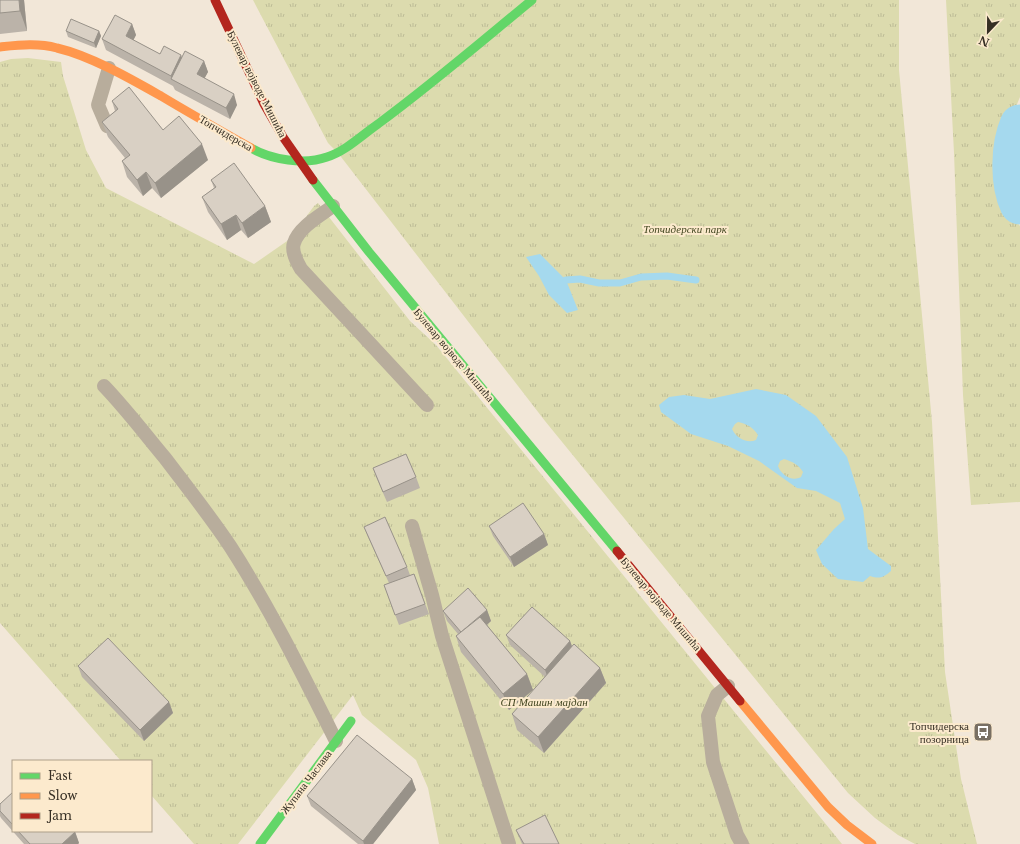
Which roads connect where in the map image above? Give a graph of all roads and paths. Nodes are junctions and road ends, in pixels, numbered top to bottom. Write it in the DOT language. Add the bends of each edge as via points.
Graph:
graph roads {
  1 [pos="215,0"];
  2 [pos="532,0"];
  3 [pos="0,48"];
  4 [pos="109,68"];
  5 [pos="107,126"];
  6 [pos="301,162"];
  7 [pos="333,206"];
  8 [pos="104,386"];
  9 [pos="427,405"];
  10 [pos="412,526"];
  11 [pos="728,686"];
  12 [pos="352,721"];
  13 [pos="336,741"];
  14 [pos="260,844"];
  15 [pos="509,844"];
  16 [pos="742,844"];
  17 [pos="872,844"];
  1 -- 6 [label="main road, Булевар војводе Мишића" via="270,114"];
  2 -- 6 [label="main road, Топчидерска" via="398,109 338,153 326,158"];
  3 -- 4 [label="main road, Топчидерска" via="25,44 49,46"];
  4 -- 5 [label="lane" via="98,104"];
  4 -- 6 [label="main road, Топчидерска" via="254,150 281,159"];
  6 -- 7 [label="main road, Булевар војводе Мишића"];
  7 -- 9 [label="lane" via="301,232 294,243 295,258 301,269"];
  7 -- 11 [label="main road, Булевар војводе Мишића"];
  8 -- 13 [label="lane" via="193,493 230,546 257,591"];
  10 -- 15 [label="lane" via="442,636"];
  11 -- 16 [label="lane" via="717,695 708,716 709,734 713,762"];
  11 -- 17 [label="main road, Булевар војводе Мишића" via="828,807"];
  12 -- 13 [label="main road, Жупана Часлава"];
  13 -- 14 [label="main road, Жупана Часлава"];
}
